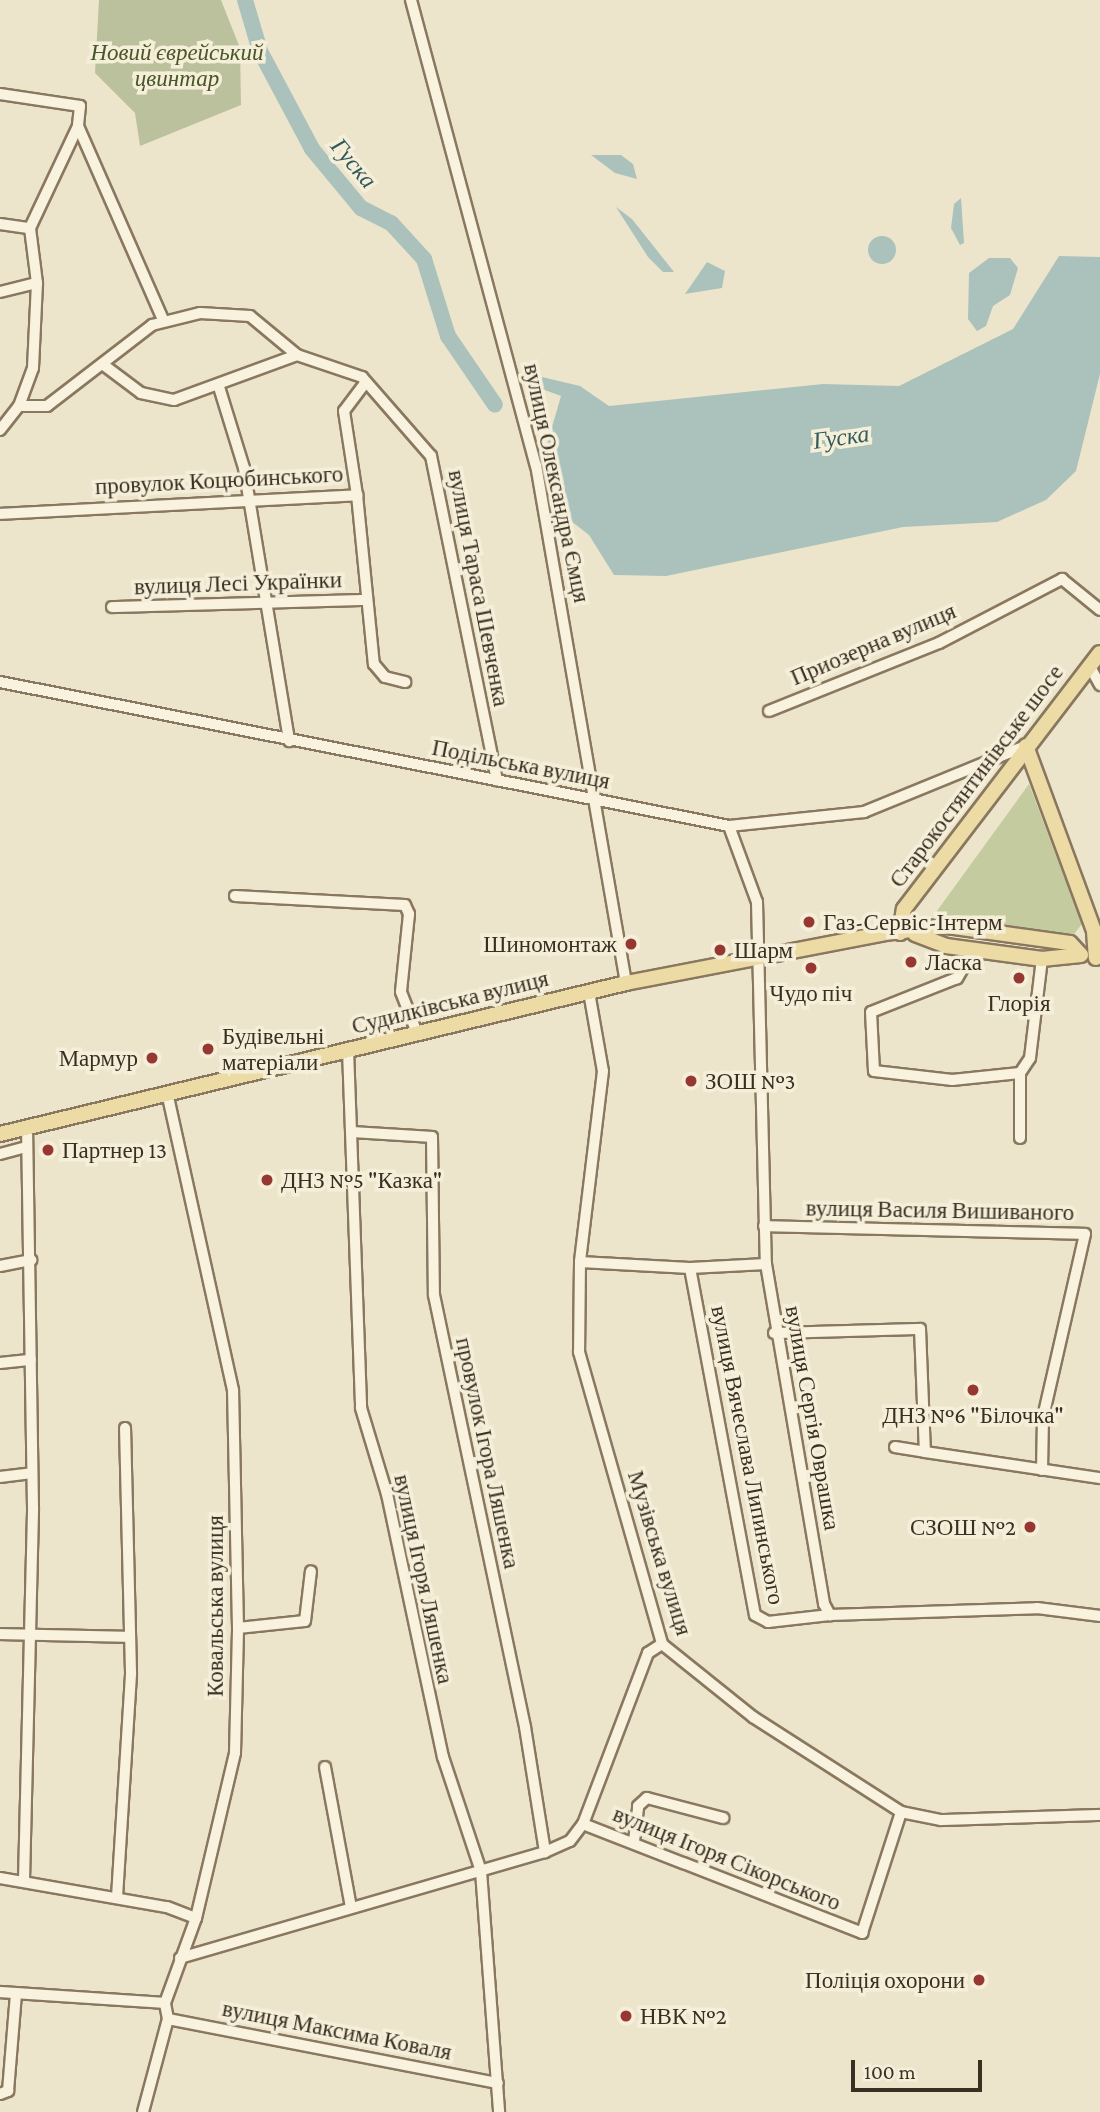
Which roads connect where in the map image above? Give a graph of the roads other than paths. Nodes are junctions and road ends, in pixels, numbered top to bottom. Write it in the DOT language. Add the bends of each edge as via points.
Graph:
graph roads {
  1 [pos="411,0"];
  2 [pos="0,94"];
  3 [pos="78,126"];
  4 [pos="0,224"];
  5 [pos="30,228"];
  6 [pos="37,283"];
  7 [pos="0,292"];
  8 [pos="163,320"];
  9 [pos="297,355"];
  10 [pos="106,366"];
  11 [pos="366,382"];
  12 [pos="219,387"];
  13 [pos="19,406"];
  14 [pos="0,430"];
  15 [pos="357,495"];
  16 [pos="244,498"];
  17 [pos="0,514"];
  18 [pos="365,600"];
  19 [pos="268,603"];
  20 [pos="112,607"];
  21 [pos="1100,610"];
  22 [pos="1100,653"];
  23 [pos="1089,665"];
  24 [pos="0,682"];
  25 [pos="405,682"];
  26 [pos="1100,685"];
  27 [pos="769,711"];
  28 [pos="289,741"];
  29 [pos="1026,746"];
  30 [pos="497,780"];
  31 [pos="595,800"];
  32 [pos="729,826"];
  33 [pos="235,896"];
  34 [pos="907,933"];
  35 [pos="974,949"];
  36 [pos="1081,955"];
  37 [pos="760,957"];
  38 [pos="1042,959"];
  39 [pos="1098,959"];
  40 [pos="626,982"];
  41 [pos="589,992"];
  42 [pos="417,1033"];
  43 [pos="348,1049"];
  44 [pos="1020,1073"];
  45 [pos="167,1093"];
  46 [pos="27,1128"];
  47 [pos="354,1132"];
  48 [pos="0,1133"];
  49 [pos="1020,1138"];
  50 [pos="27,1147"];
  51 [pos="0,1154"];
  52 [pos="764,1226"];
  53 [pos="31,1260"];
  54 [pos="580,1262"];
  55 [pos="766,1264"];
  56 [pos="0,1266"];
  57 [pos="690,1268"];
  58 [pos="774,1333"];
  59 [pos="32,1360"];
  60 [pos="0,1363"];
  61 [pos="125,1428"];
  62 [pos="895,1447"];
  63 [pos="925,1452"];
  64 [pos="1042,1470"];
  65 [pos="32,1473"];
  66 [pos="0,1477"];
  67 [pos="1100,1478"];
  68 [pos="311,1571"];
  69 [pos="830,1615"];
  70 [pos="1100,1616"];
  71 [pos="238,1628"];
  72 [pos="32,1630"];
  73 [pos="0,1633"];
  74 [pos="130,1637"];
  75 [pos="662,1644"];
  76 [pos="325,1767"];
  77 [pos="901,1812"];
  78 [pos="1100,1815"];
  79 [pos="723,1818"];
  80 [pos="583,1824"];
  81 [pos="634,1841"];
  82 [pos="545,1852"];
  83 [pos="481,1871"];
  84 [pos="0,1878"];
  85 [pos="24,1880"];
  86 [pos="117,1897"];
  87 [pos="351,1907"];
  88 [pos="196,1918"];
  89 [pos="180,1958"];
  90 [pos="0,1992"];
  91 [pos="16,1994"];
  92 [pos="164,2003"];
  93 [pos="168,2019"];
  94 [pos="498,2083"];
  95 [pos="0,2094"];
  96 [pos="143,2112"];
  97 [pos="499,2112"];
  1 -- 31 [label="street, вулиця Олександра Ємця" via="536,465"];
  2 -- 3 [label="street" via="80,106"];
  3 -- 5 [label="street"];
  3 -- 8 [label="street"];
  4 -- 5 [label="street"];
  5 -- 6 [label="street"];
  6 -- 7 [label="street"];
  6 -- 13 [label="street" via="33,368"];
  8 -- 9 [label="street, вулиця Тараса Шевченка" via="200,313 250,316"];
  8 -- 10 [label="street"];
  9 -- 11 [label="street, вулиця Тараса Шевченка"];
  9 -- 12 [label="street"];
  10 -- 12 [label="street" via="123,383 160,399"];
  10 -- 13 [label="street" via="47,406"];
  11 -- 15 [label="street" via="344,411"];
  11 -- 30 [label="street, вулиця Тараса Шевченка" via="431,456"];
  12 -- 16 [label="street" via="244,468"];
  13 -- 14 [label="street"];
  15 -- 16 [label="street, провулок Коцюбинського"];
  15 -- 18 [label="street, провулок Коцюбинського"];
  16 -- 17 [label="street, провулок Коцюбинського"];
  16 -- 19 [label="street"];
  18 -- 19 [label="street, вулиця Лесі Українки"];
  18 -- 25 [label="street, провулок Коцюбинського" via="376,669"];
  19 -- 20 [label="street, вулиця Лесі Українки"];
  19 -- 28 [label="street"];
  21 -- 27 [label="street, Приозерна вулиця" via="1062,579 939,643"];
  22 -- 23 [label="main road, Старокостянтинівське шосе"];
  23 -- 26 [label="street"];
  23 -- 29 [label="main road, Старокостянтинівське шосе"];
  24 -- 28 [label="street, Подільська вулиця"];
  28 -- 30 [label="street, Подільська вулиця"];
  29 -- 32 [label="street, Подільська вулиця" via="864,812"];
  29 -- 34 [label="main road, Старокостянтинівське шосе" via="904,909"];
  29 -- 39 [label="main road" via="1087,910"];
  30 -- 31 [label="street, Подільська вулиця"];
  31 -- 32 [label="street, Подільська вулиця"];
  31 -- 40 [label="street, вулиця Олександра Ємця"];
  32 -- 37 [label="street, вулиця Сергія Оврашка" via="757,902"];
  33 -- 42 [label="street" via="405,905 409,914 401,992"];
  34 -- 35 [label="main road, Судилківська вулиця"];
  34 -- 36 [label="main road, Судилківська вулиця" via="947,926 1070,943"];
  34 -- 37 [label="main road, Судилківська вулиця"];
  35 -- 38 [label="main road, Судилківська вулиця"];
  35 -- 44 [label="street" via="957,978 870,1012 874,1071 953,1080"];
  36 -- 38 [label="main road, Судилківська вулиця" via="1067,961"];
  36 -- 39 [label="main road"];
  37 -- 40 [label="main road, Судилківська вулиця"];
  37 -- 52 [label="street, вулиця Сергія Оврашка"];
  38 -- 44 [label="street" via="1030,1058"];
  40 -- 41 [label="main road, Судилківська вулиця"];
  41 -- 42 [label="main road, Судилківська вулиця"];
  41 -- 54 [label="street, Музівська вулиця" via="603,1071"];
  42 -- 43 [label="main road, Судилківська вулиця"];
  43 -- 45 [label="main road, Судилківська вулиця"];
  43 -- 47 [label="street, вулиця Ігоря Ляшенка"];
  44 -- 49 [label="street"];
  45 -- 46 [label="main road, Судилківська вулиця"];
  45 -- 71 [label="street, Ковальська вулиця" via="233,1390"];
  46 -- 48 [label="main road, Судилківська вулиця"];
  46 -- 50 [label="street"];
  47 -- 82 [label="street, провулок Ігора Ляшенка" via="432,1137 434,1295 525,1727"];
  47 -- 83 [label="street, вулиця Ігоря Ляшенка" via="361,1408 387,1494 443,1757"];
  50 -- 51 [label="street"];
  50 -- 53 [label="street"];
  52 -- 55 [label="street, вулиця Сергія Оврашка"];
  52 -- 64 [label="street, вулиця Василя Вишиваного" via="1085,1234 1043,1418"];
  53 -- 56 [label="street"];
  53 -- 59 [label="street"];
  54 -- 57 [label="street"];
  54 -- 75 [label="street, Музівська вулиця" via="578,1333 585,1388"];
  55 -- 57 [label="street"];
  55 -- 58 [label="street, вулиця Сергія Оврашка"];
  57 -- 69 [label="street, вулиця Вячеслава Липинського" via="755,1615 768,1622"];
  58 -- 63 [label="street" via="920,1329"];
  58 -- 69 [label="street, вулиця Сергія Оврашка"];
  59 -- 60 [label="street"];
  59 -- 65 [label="street"];
  61 -- 74 [label="street"];
  62 -- 63 [label="street"];
  63 -- 64 [label="street"];
  64 -- 67 [label="street"];
  65 -- 66 [label="street"];
  65 -- 72 [label="street"];
  68 -- 71 [label="street" via="305,1621"];
  69 -- 70 [label="street" via="1037,1608"];
  71 -- 88 [label="street, Ковальська вулиця" via="235,1753"];
  72 -- 73 [label="street"];
  72 -- 74 [label="street"];
  72 -- 85 [label="street"];
  74 -- 86 [label="street"];
  75 -- 77 [label="street, Музівська вулиця" via="753,1717"];
  75 -- 80 [label="street" via="648,1653"];
  76 -- 87 [label="street"];
  77 -- 78 [label="street, Музівська вулиця" via="941,1820"];
  77 -- 81 [label="street, вулиця Ігоря Сікорського" via="862,1933"];
  79 -- 81 [label="street" via="647,1798 639,1804"];
  80 -- 81 [label="street, вулиця Ігоря Сікорського"];
  80 -- 82 [label="street, вулиця Ігоря Сікорського" via="570,1841"];
  82 -- 83 [label="street, вулиця Ігоря Сікорського"];
  83 -- 87 [label="street, вулиця Ігоря Сікорського"];
  83 -- 94 [label="street, вулиця Ігоря Ляшенка"];
  84 -- 85 [label="street"];
  85 -- 86 [label="street"];
  86 -- 88 [label="street"];
  87 -- 89 [label="street, вулиця Ігоря Сікорського"];
  88 -- 89 [label="street, Ковальська вулиця"];
  89 -- 92 [label="street, Ковальська вулиця"];
  90 -- 91 [label="street"];
  91 -- 92 [label="street"];
  91 -- 95 [label="street" via="8,2091"];
  92 -- 93 [label="street"];
  93 -- 94 [label="street, вулиця Максима Коваля"];
  93 -- 96 [label="street"];
  94 -- 97 [label="street, вулиця Ігоря Ляшенка"];
}
